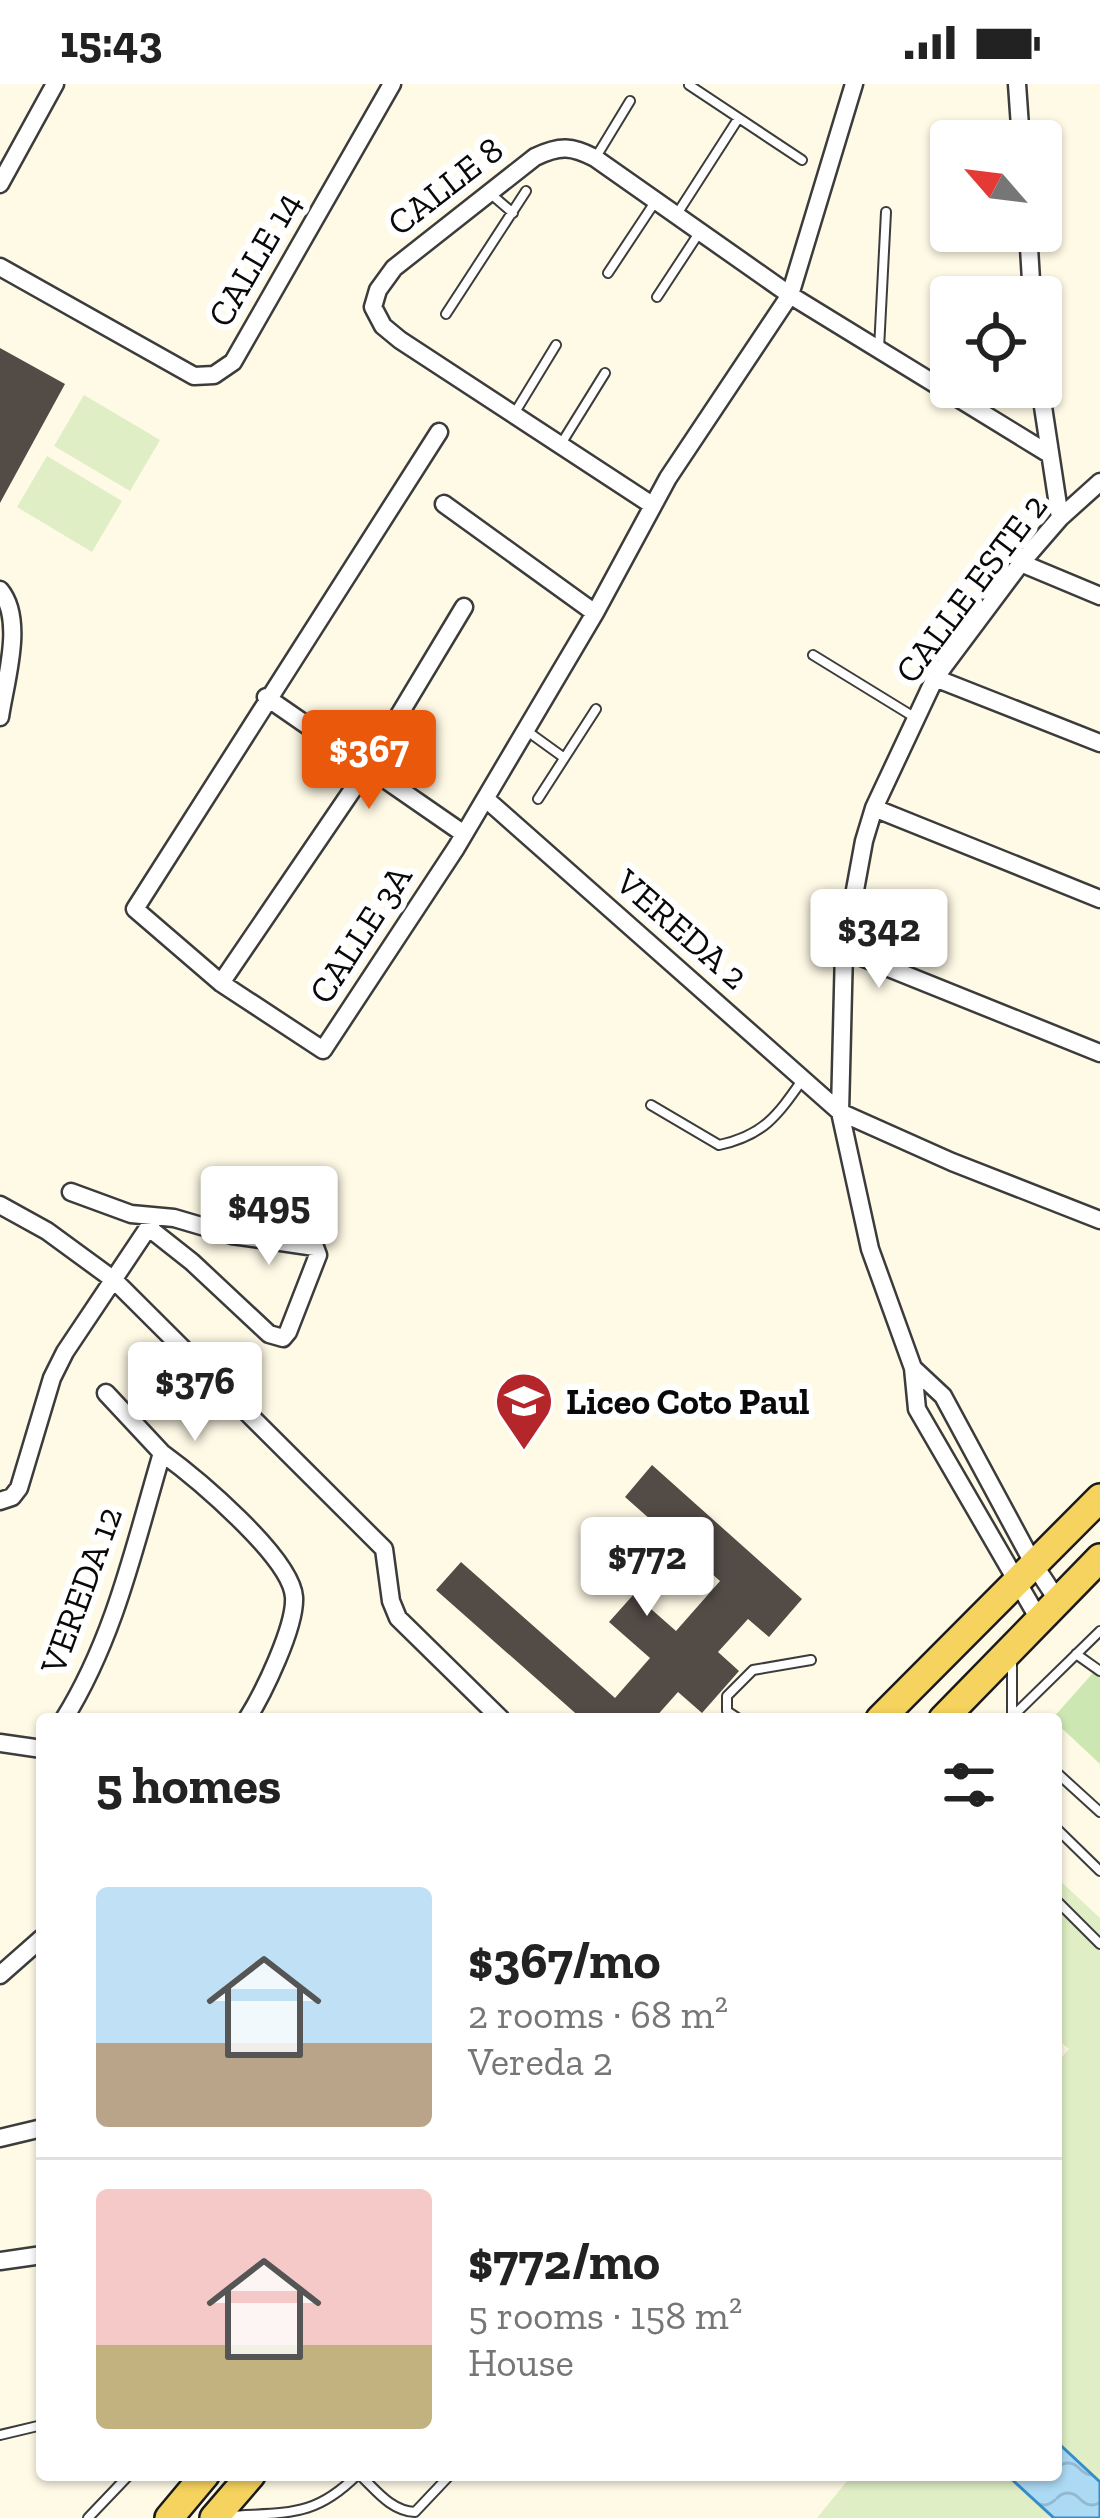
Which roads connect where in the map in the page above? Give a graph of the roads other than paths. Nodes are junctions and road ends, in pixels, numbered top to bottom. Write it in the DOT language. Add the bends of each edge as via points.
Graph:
graph roads {
  1 [pos="55,84"];
  2 [pos="392,84"];
  3 [pos="854,84"];
  4 [pos="1017,84"];
  5 [pos="689,85"];
  6 [pos="630,100"];
  7 [pos="738,119"];
  8 [pos="1020,120"];
  9 [pos="595,158"];
  10 [pos="802,160"];
  11 [pos="0,184"];
  12 [pos="526,191"];
  13 [pos="490,194"];
  14 [pos="655,201"];
  15 [pos="886,212"];
  16 [pos="513,213"];
  17 [pos="676,215"];
  18 [pos="700,232"];
  19 [pos="0,268"];
  20 [pos="608,273"];
  21 [pos="790,296"];
  22 [pos="657,297"];
  23 [pos="446,314"];
  24 [pos="556,345"];
  25 [pos="879,351"];
  26 [pos="605,374"];
  27 [pos="1043,408"];
  28 [pos="514,415"];
  29 [pos="439,432"];
  30 [pos="560,446"];
  31 [pos="1049,454"];
  32 [pos="1100,482"];
  33 [pos="444,504"];
  34 [pos="652,505"];
  35 [pos="1060,518"];
  36 [pos="1021,563"];
  37 [pos="0,590"];
  38 [pos="1100,596"];
  39 [pos="464,608"];
  40 [pos="595,613"];
  41 [pos="813,655"];
  42 [pos="935,678"];
  43 [pos="266,697"];
  44 [pos="596,709"];
  45 [pos="0,717"];
  46 [pos="916,718"];
  47 [pos="526,730"];
  48 [pos="1100,743"];
  49 [pos="563,758"];
  50 [pos="366,770"];
  51 [pos="486,799"];
  52 [pos="538,799"];
  53 [pos="874,808"];
  54 [pos="464,834"];
  55 [pos="1100,899"];
  56 [pos="844,950"];
  57 [pos="220,983"];
  58 [pos="1100,1053"];
  59 [pos="803,1079"];
  60 [pos="651,1105"];
  61 [pos="840,1112"];
  62 [pos="71,1192"];
  63 [pos="0,1205"];
  64 [pos="1100,1220"];
  65 [pos="152,1222"];
  66 [pos="114,1280"];
  67 [pos="913,1368"];
  68 [pos="106,1393"];
  69 [pos="162,1453"];
  70 [pos="1100,1498"];
  71 [pos="0,1501"];
  72 [pos="1100,1558"];
  73 [pos="1025,1571"];
  74 [pos="1049,1611"];
  75 [pos="1100,1630"];
  76 [pos="1012,1648"];
  77 [pos="1076,1654"];
  78 [pos="811,1660"];
  79 [pos="1100,1671"];
  80 [pos="68,1713"];
  81 [pos="250,1713"];
  82 [pos="496,1713"];
  83 [pos="730,1713"];
  84 [pos="886,1713"];
  85 [pos="950,1713"];
  86 [pos="1012,1713"];
  87 [pos="1017,1713"];
  88 [pos="0,1743"];
  89 [pos="36,1747"];
  90 [pos="1062,1777"];
  91 [pos="1100,1812"];
  92 [pos="1062,1834"];
  93 [pos="1100,1871"];
  94 [pos="1062,1906"];
  95 [pos="1099,1942"];
  96 [pos="36,1943"];
  97 [pos="0,1975"];
  98 [pos="36,2129"];
  99 [pos="0,2138"];
  100 [pos="36,2256"];
  101 [pos="0,2261"];
  102 [pos="36,2426"];
  103 [pos="0,2435"];
  104 [pos="123,2481"];
  105 [pos="198,2481"];
  106 [pos="246,2481"];
  107 [pos="352,2481"];
  108 [pos="365,2481"];
  109 [pos="444,2481"];
  110 [pos="215,2517"];
  111 [pos="88,2518"];
  112 [pos="169,2518"];
  1 -- 11 [label="street"];
  2 -- 19 [label="street, CALLE 14" via="233,362 214,375 194,376"];
  3 -- 21 [label="street, CALLE 3A"];
  4 -- 8 [label="street"];
  5 -- 7 [label="lane"];
  6 -- 9 [label="lane"];
  7 -- 10 [label="lane"];
  7 -- 17 [label="lane"];
  9 -- 13 [label="street, CALLE 8" via="555,147"];
  9 -- 14 [label="street"];
  12 -- 16 [label="lane"];
  13 -- 16 [label="lane"];
  13 -- 28 [label="street, CALLE 8" via="394,268 373,308 400,340"];
  14 -- 17 [label="street"];
  14 -- 20 [label="lane"];
  15 -- 25 [label="lane"];
  16 -- 23 [label="lane"];
  17 -- 18 [label="street"];
  18 -- 21 [label="street"];
  18 -- 22 [label="lane"];
  21 -- 25 [label="street"];
  21 -- 34 [label="street, CALLE 3A"];
  24 -- 28 [label="lane"];
  25 -- 31 [label="street"];
  26 -- 30 [label="lane"];
  27 -- 31 [label="street"];
  28 -- 30 [label="street, CALLE 8"];
  29 -- 43 [label="street, CALLE 3A"];
  30 -- 34 [label="street, CALLE 8"];
  31 -- 35 [label="street"];
  32 -- 35 [label="street, CALLE ESTE 2"];
  33 -- 40 [label="street"];
  34 -- 40 [label="street, CALLE 3A"];
  35 -- 36 [label="street, CALLE ESTE 2"];
  36 -- 38 [label="street"];
  36 -- 42 [label="street, CALLE ESTE 2"];
  37 -- 45 [label="street" via="12,626"];
  39 -- 50 [label="street"];
  40 -- 47 [label="street, CALLE 3A"];
  41 -- 46 [label="lane"];
  42 -- 46 [label="street, CALLE ESTE 2"];
  42 -- 48 [label="street"];
  43 -- 50 [label="street"];
  43 -- 57 [label="street, CALLE 3A" via="135,909"];
  44 -- 49 [label="lane"];
  46 -- 53 [label="street, CALLE ESTE 2"];
  47 -- 49 [label="lane"];
  47 -- 51 [label="street, CALLE 3A"];
  49 -- 52 [label="lane"];
  50 -- 54 [label="street"];
  50 -- 57 [label="street"];
  51 -- 54 [label="street, CALLE 3A"];
  51 -- 59 [label="street, VEREDA 2"];
  53 -- 55 [label="street"];
  53 -- 56 [label="street, CALLE ESTE 2"];
  54 -- 57 [label="street, CALLE 3A" via="323,1050"];
  56 -- 58 [label="street"];
  56 -- 61 [label="street, CALLE ESTE 2"];
  59 -- 60 [label="lane" via="767,1126 719,1144"];
  59 -- 61 [label="street, VEREDA 2"];
  61 -- 64 [label="street, VEREDA 2"];
  61 -- 67 [label="street, CALLE ESTE 2" via="870,1249"];
  62 -- 65 [label="street"];
  63 -- 66 [label="street"];
  65 -- 65 [label="street" via="315,1247 319,1255 288,1332 277,1338 261,1328"];
  65 -- 66 [label="street"];
  66 -- 71 [label="street" via="52,1378 20,1488"];
  66 -- 82 [label="street" via="384,1549 398,1618"];
  67 -- 73 [label="street, CALLE ESTE 2" via="943,1396"];
  67 -- 73 [label="street, CALLE ESTE 2" via="917,1409"];
  68 -- 69 [label="street"];
  69 -- 80 [label="street, VEREDA 12" via="110,1623"];
  69 -- 81 [label="street" via="277,1556 294,1597 278,1661"];
  70 -- 73 [label="main road"];
  72 -- 74 [label="main road"];
  73 -- 74 [label="street, CALLE ESTE 2"];
  73 -- 74 [label="street, CALLE ESTE 2"];
  73 -- 84 [label="main road"];
  74 -- 76 [label="main road"];
  75 -- 77 [label="lane"];
  76 -- 85 [label="main road"];
  76 -- 86 [label="lane"];
  77 -- 79 [label="lane"];
  77 -- 87 [label="lane"];
  78 -- 83 [label="lane" via="753,1670 727,1696"];
  88 -- 89 [label="street"];
  90 -- 91 [label="lane"];
  92 -- 93 [label="lane"];
  94 -- 95 [label="lane"];
  96 -- 97 [label="street"];
  98 -- 99 [label="street"];
  100 -- 101 [label="street"];
  102 -- 103 [label="lane"];
  104 -- 111 [label="lane"];
  105 -- 112 [label="main road"];
  106 -- 110 [label="main road"];
  107 -- 110 [label="lane" via="333,2501 308,2510"];
  108 -- 109 [label="lane" via="406,2512"];
}
